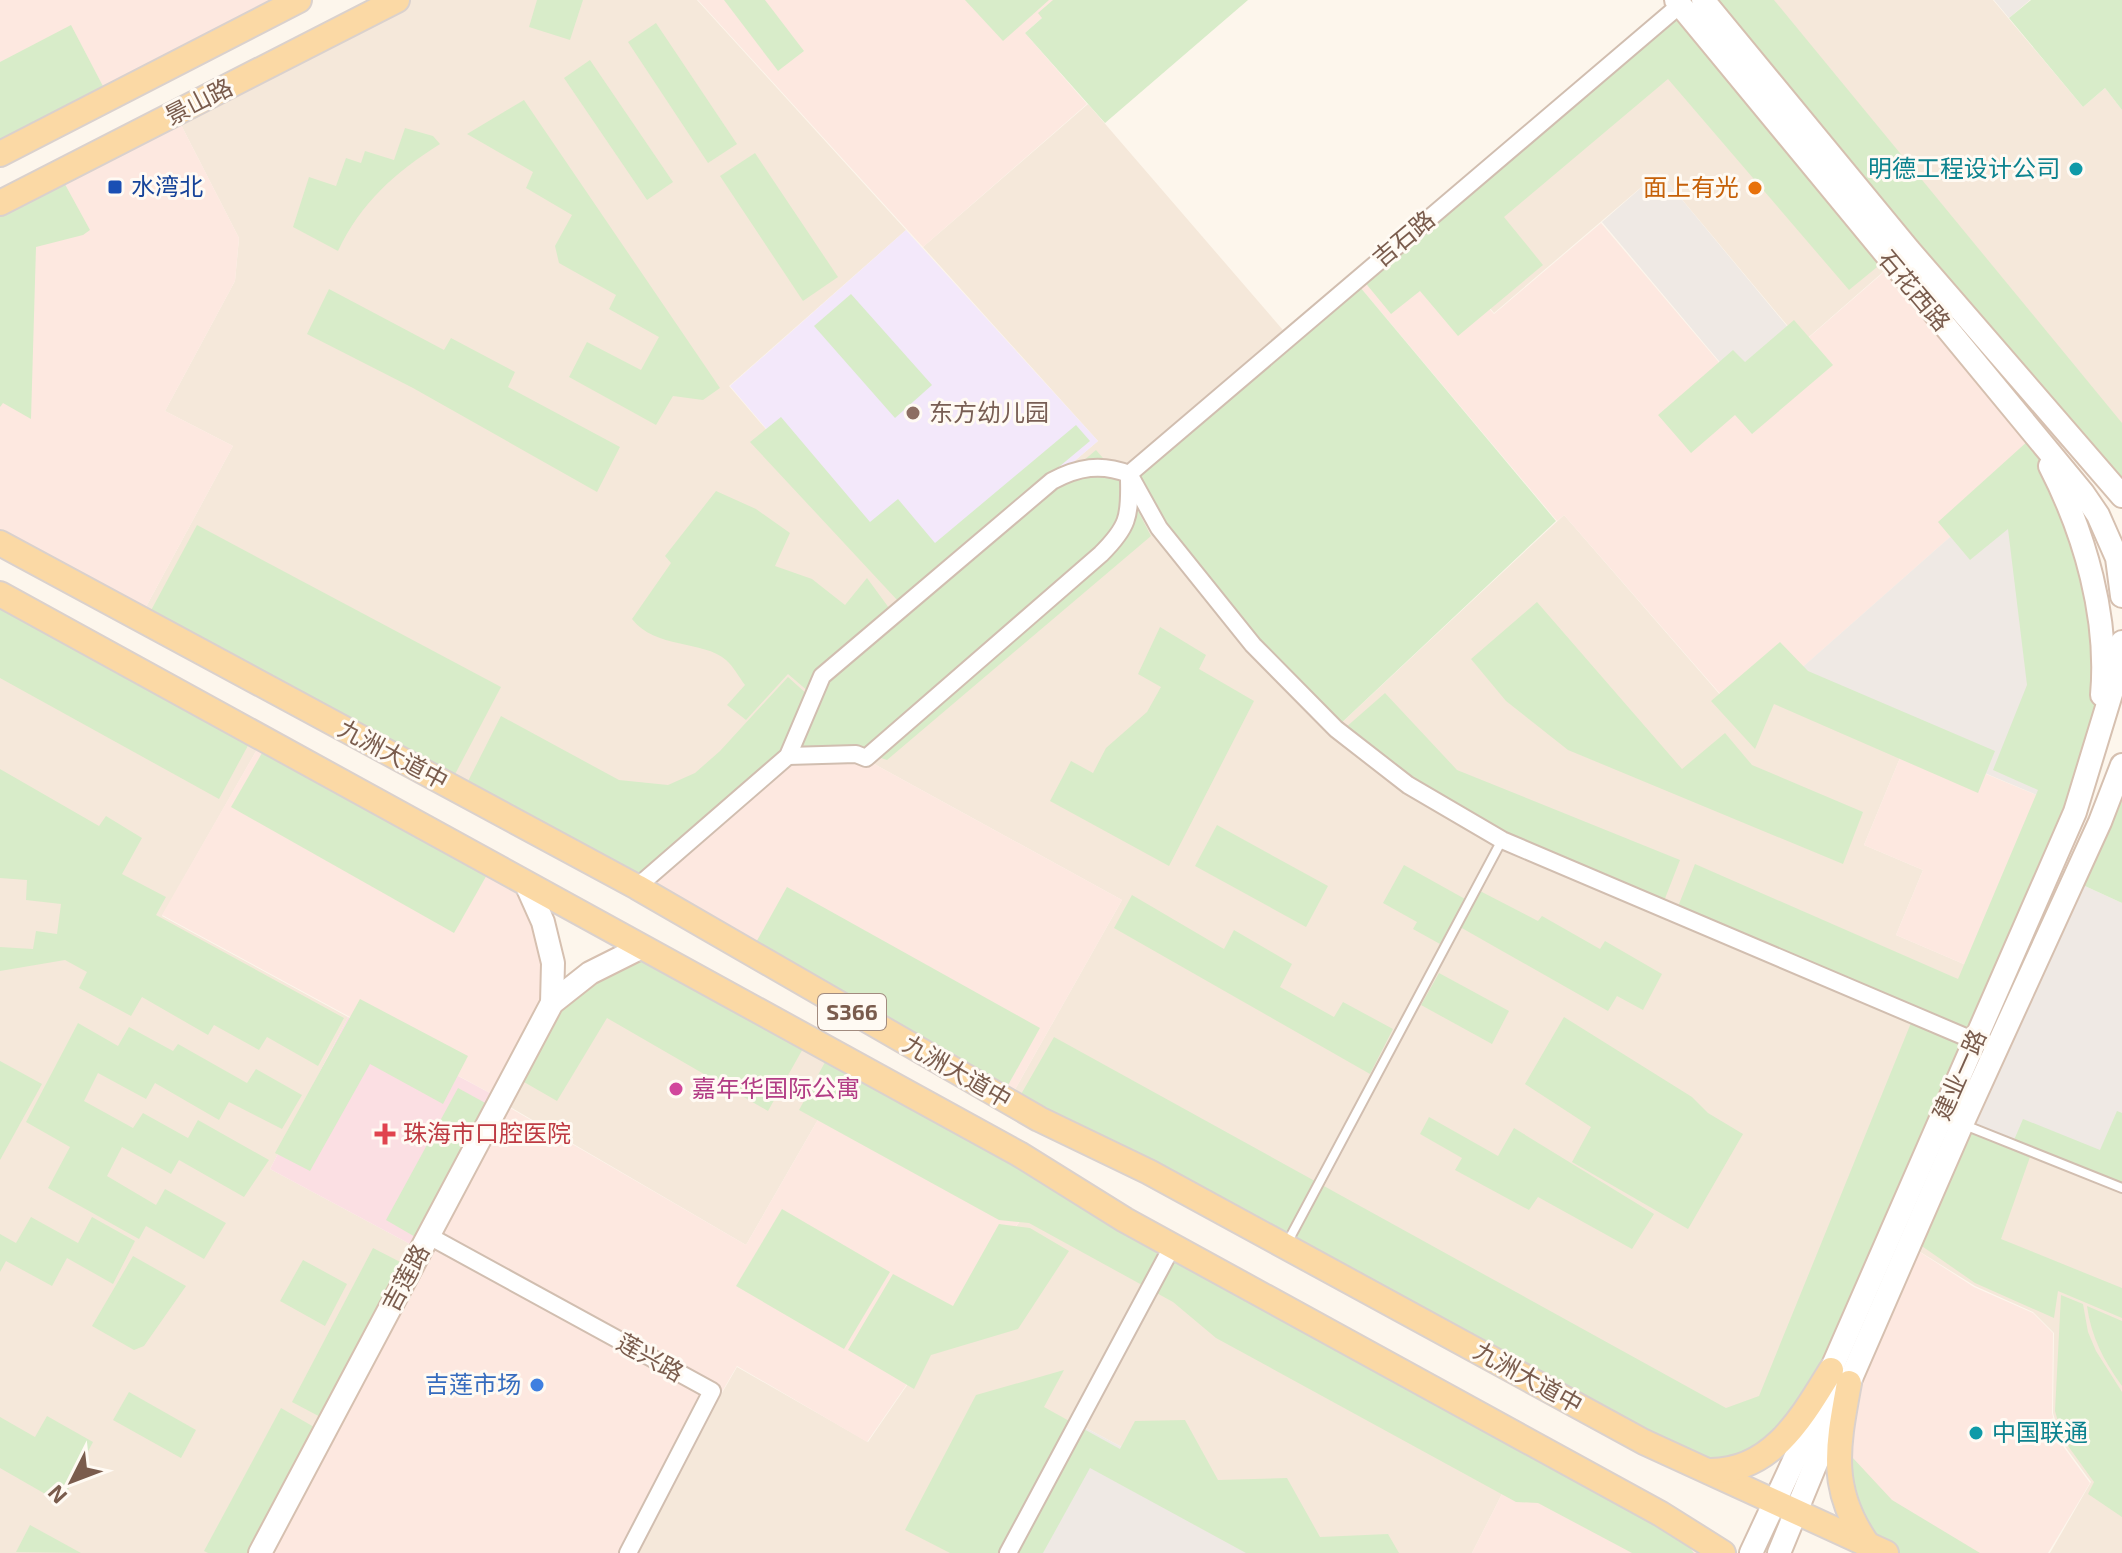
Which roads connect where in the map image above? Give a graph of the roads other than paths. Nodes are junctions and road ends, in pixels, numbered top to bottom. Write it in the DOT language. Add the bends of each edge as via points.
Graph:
graph roads {
  1 [pos="299,0"];
  2 [pos="397,0"];
  3 [pos="1703,0"];
  4 [pos="1678,2"];
  5 [pos="0,154"];
  6 [pos="0,203"];
  7 [pos="2029,424"];
  8 [pos="1129,474"];
  9 [pos="2122,496"];
  10 [pos="0,543"];
  11 [pos="0,594"];
  12 [pos="2122,596"];
  13 [pos="2122,642"];
  14 [pos="2099,736"];
  15 [pos="788,756"];
  16 [pos="2122,765"];
  17 [pos="2114,798"];
  18 [pos="1502,840"];
  19 [pos="526,884"];
  20 [pos="637,887"];
  21 [pos="642,947"];
  22 [pos="552,1003"];
  23 [pos="1975,1041"];
  24 [pos="1962,1124"];
  25 [pos="2122,1188"];
  26 [pos="429,1236"];
  27 [pos="1173,1245"];
  28 [pos="1285,1246"];
  29 [pos="1840,1376"];
  30 [pos="1709,1471"];
  31 [pos="1786,1506"];
  32 [pos="1661,1514"];
  33 [pos="1876,1548"];
  34 [pos="260,1553"];
  35 [pos="628,1553"];
  36 [pos="1008,1553"];
  37 [pos="1697,1553"];
  38 [pos="1723,1553"];
  39 [pos="1751,1553"];
  40 [pos="1779,1553"];
  1 -- 5 [label="main road, 景山路"];
  2 -- 6 [label="main road, 景山路"];
  3 -- 9 [label="main road, 石花西路"];
  4 -- 7 [label="main road, 石花西路"];
  4 -- 8 [label="street, 吉石路"];
  7 -- 12 [label="main road, 石花西路" via="2098,515 2117,558"];
  7 -- 14 [label="main road" via="2059,483 2088,565 2102,640"];
  8 -- 15 [label="street" via="1091,467 1052,481 822,676"];
  8 -- 15 [label="street" via="1128,521 1120,535 866,758"];
  8 -- 18 [label="street" via="1159,528 1253,645 1336,729 1408,785"];
  10 -- 20 [label="main road, 九洲大道中 / S366"];
  11 -- 19 [label="main road, 九洲大道中 / S366"];
  13 -- 14 [label="main road, 建业一路"];
  14 -- 23 [label="main road, 建业一路" via="2075,812"];
  15 -- 20 [label="street"];
  16 -- 17 [label="main road, 建业一路"];
  17 -- 24 [label="main road, 建业一路"];
  18 -- 23 [label="street"];
  18 -- 28 [label="lane"];
  19 -- 21 [label="main road, 九洲大道中 / S366"];
  19 -- 22 [label="main road" via="553,963"];
  20 -- 28 [label="main road, 九洲大道中 / S366" via="998,1096"];
  21 -- 22 [label="main road" via="590,973"];
  21 -- 27 [label="main road, 九洲大道中 / S366" via="1005,1146"];
  22 -- 26 [label="main road, 吉莲路"];
  23 -- 29 [label="main road, 建业一路"];
  24 -- 25 [label="lane"];
  24 -- 29 [label="main road, 建业一路"];
  26 -- 34 [label="main road, 吉莲路"];
  26 -- 35 [label="street, 莲兴路" via="712,1391"];
  27 -- 32 [label="main road, 九洲大道中 / S366"];
  27 -- 36 [label="street"];
  28 -- 30 [label="main road, 九洲大道中 / S366" via="1644,1442"];
  29 -- 30 [label="main road" via="1774,1449 1749,1463"];
  29 -- 31 [label="main road, 建业一路"];
  29 -- 33 [label="main road" via="1842,1496 1854,1525"];
  30 -- 31 [label="main road, 九洲大道中 / S366"];
  31 -- 33 [label="main road, 九洲大道中 / S366"];
  31 -- 39 [label="main road"];
  31 -- 40 [label="main road"];
  32 -- 37 [label="main road"];
  32 -- 38 [label="main road, 九洲大道中 / S366"];
}
